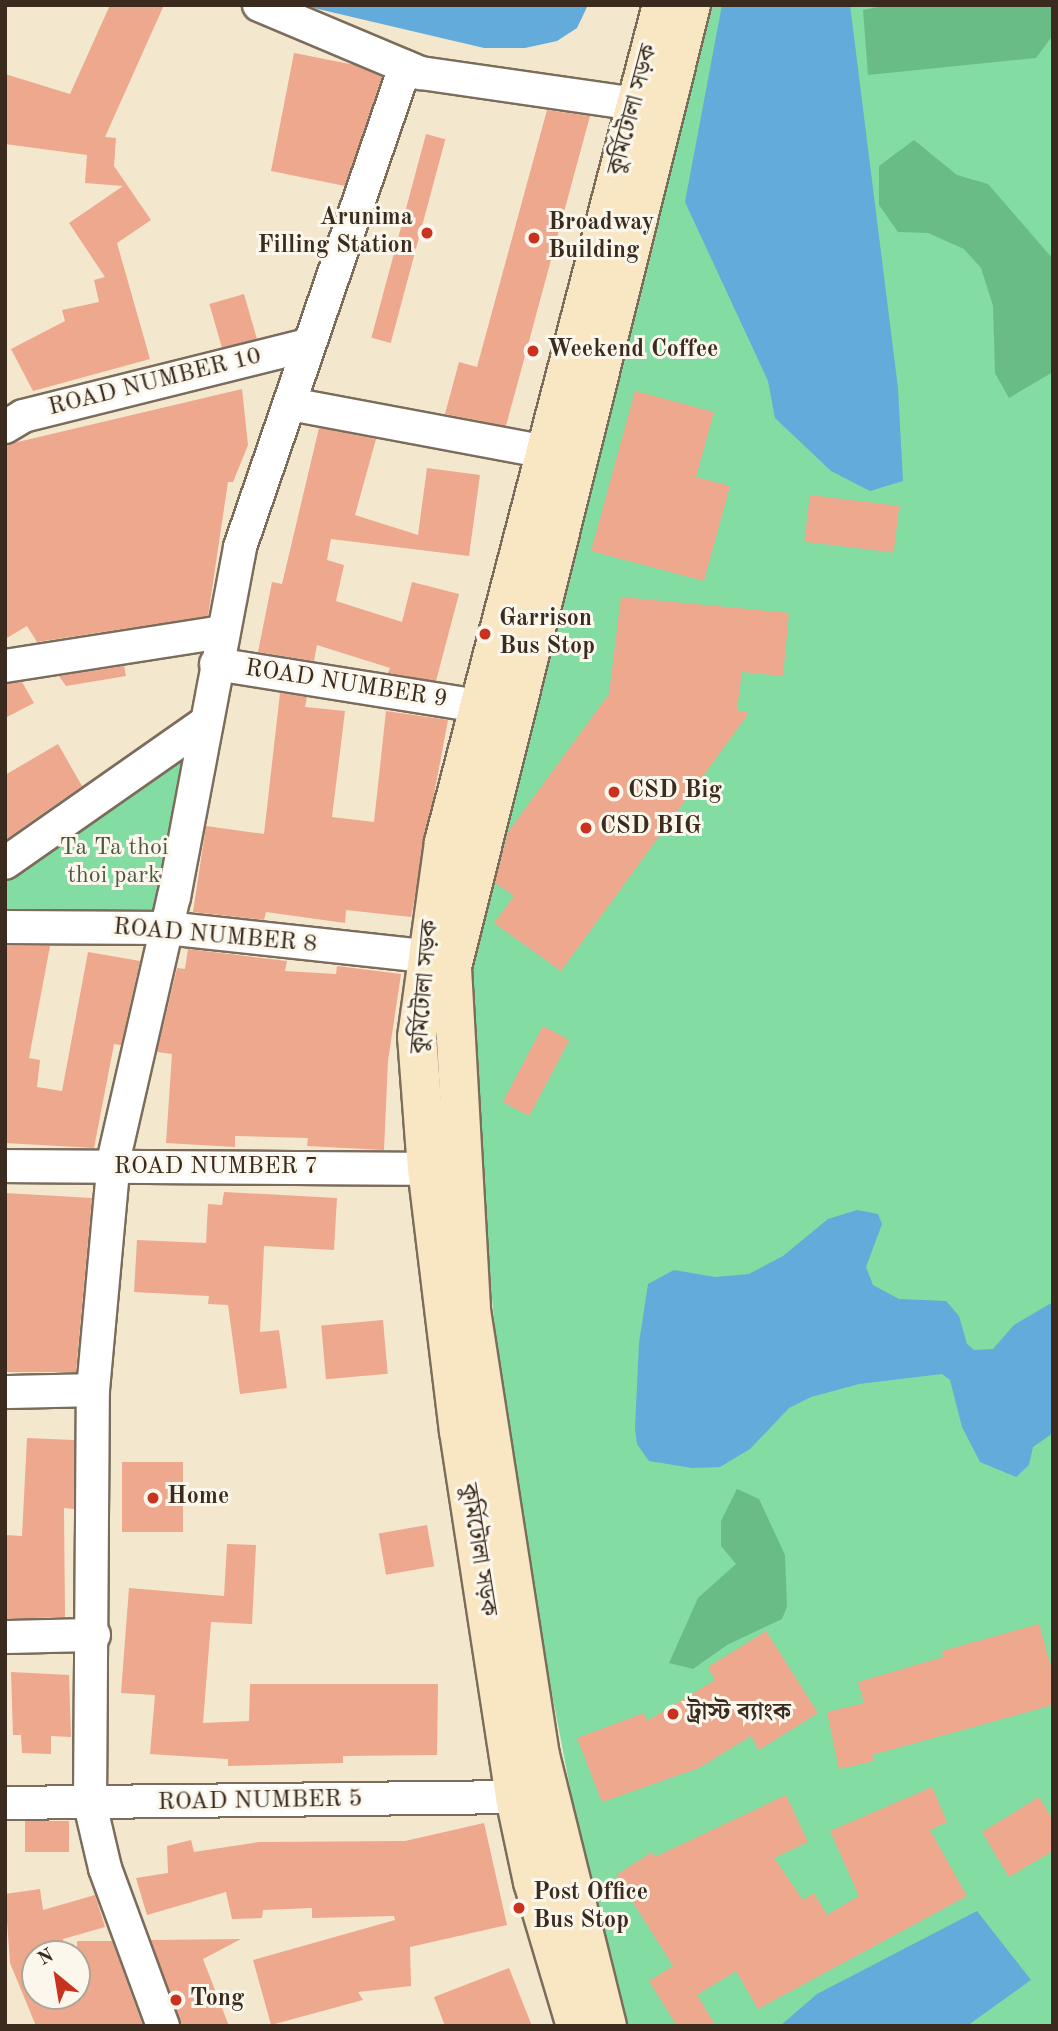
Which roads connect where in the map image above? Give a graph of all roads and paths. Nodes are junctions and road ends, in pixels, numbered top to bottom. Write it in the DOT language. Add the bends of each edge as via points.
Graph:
graph roads {
  1 [pos="259,5"];
  2 [pos="662,5"];
  3 [pos="691,5"];
  4 [pos="405,67"];
  5 [pos="635,104"];
  6 [pos="307,345"];
  7 [pos="290,404"];
  8 [pos="5,426"];
  9 [pos="547,452"];
  10 [pos="222,632"];
  11 [pos="216,663"];
  12 [pos="5,666"];
  13 [pos="477,706"];
  14 [pos="205,723"];
  15 [pos="5,863"];
  16 [pos="5,927"];
  17 [pos="166,928"];
  18 [pos="425,956"];
  19 [pos="5,1166"];
  20 [pos="114,1167"];
  21 [pos="427,1169"];
  22 [pos="93,1390"];
  23 [pos="5,1392"];
  24 [pos="94,1634"];
  25 [pos="5,1637"];
  26 [pos="515,1797"];
  27 [pos="5,1803"];
  28 [pos="90,1804"];
  29 [pos="163,2026"];
  30 [pos="576,2026"];
  31 [pos="607,2026"];
  1 -- 4 [label="street"];
  2 -- 5 [label="main road, কুর্মিটোলা সড়ক"];
  3 -- 31 [label="main road, কুর্মিটোলা সড়ক" via="452,967 471,1308 540,1756"];
  4 -- 5 [label="street"];
  4 -- 6 [label="street"];
  5 -- 9 [label="main road, কুর্মিটোলা সড়ক"];
  6 -- 7 [label="street"];
  6 -- 8 [label="street, ROAD NUMBER 10" via="23,416"];
  7 -- 9 [label="street"];
  7 -- 10 [label="street" via="240,547"];
  9 -- 13 [label="main road, কুর্মিটোলা সড়ক"];
  10 -- 11 [label="street"];
  10 -- 12 [label="street, ROAD NUMBER 9"];
  11 -- 13 [label="street, ROAD NUMBER 9"];
  11 -- 14 [label="street"];
  13 -- 18 [label="main road, কুর্মিটোলা সড়ক" via="444,842"];
  14 -- 15 [label="street"];
  14 -- 17 [label="street"];
  16 -- 17 [label="street, ROAD NUMBER 8"];
  17 -- 18 [label="street, ROAD NUMBER 8"];
  17 -- 20 [label="street"];
  18 -- 21 [label="main road, কুর্মিটোলা সড়ক" via="417,1037"];
  19 -- 20 [label="street, ROAD NUMBER 7"];
  20 -- 21 [label="street, ROAD NUMBER 7"];
  20 -- 22 [label="street"];
  21 -- 26 [label="main road, কুর্মিটোলা সড়ক" via="459,1432"];
  22 -- 23 [label="street"];
  22 -- 24 [label="street"];
  24 -- 25 [label="street"];
  24 -- 28 [label="street"];
  26 -- 28 [label="street, ROAD NUMBER 5"];
  26 -- 30 [label="main road, কুর্মিটোলা সড়ক" via="533,1882"];
  27 -- 28 [label="street, ROAD NUMBER 5"];
  28 -- 29 [label="street" via="105,1868"];
}
